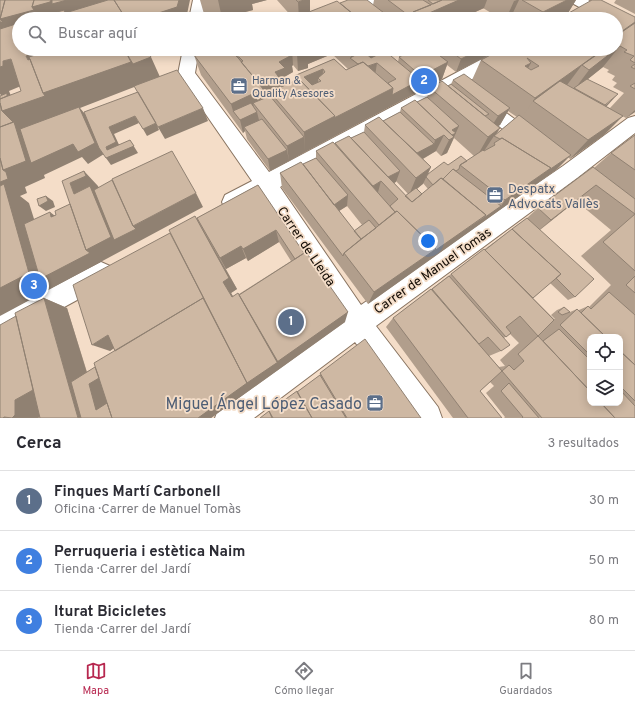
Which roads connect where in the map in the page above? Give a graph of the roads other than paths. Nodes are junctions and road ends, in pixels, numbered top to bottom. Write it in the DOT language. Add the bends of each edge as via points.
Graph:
graph roads {
  1 [pos="200,0"];
  2 [pos="377,0"];
  3 [pos="577,0"];
  4 [pos="604,0"];
  5 [pos="360,7"];
  6 [pos="591,8"];
  7 [pos="197,12"];
  8 [pos="347,12"];
  9 [pos="366,12"];
  10 [pos="582,12"];
  11 [pos="599,12"];
  12 [pos="188,56"];
  13 [pos="496,56"];
  14 [pos="204,67"];
  15 [pos="448,76"];
  16 [pos="179,77"];
  17 [pos="635,123"];
  18 [pos="565,168"];
  19 [pos="266,184"];
  20 [pos="217,211"];
  21 [pos="119,264"];
  22 [pos="358,323"];
  23 [pos="0,329"];
  24 [pos="230,418"];
  25 [pos="427,418"];
  1 -- 7 [label="street"];
  2 -- 5 [label="street"];
  3 -- 6 [label="street"];
  4 -- 6 [label="street"];
  5 -- 8 [label="street"];
  5 -- 9 [label="street"];
  6 -- 10 [label="street"];
  6 -- 11 [label="street"];
  12 -- 16 [label="street"];
  13 -- 15 [label="street"];
  14 -- 16 [label="street"];
  15 -- 18 [label="street"];
  15 -- 19 [label="street"];
  16 -- 19 [label="street, Carrer de Lleida"];
  17 -- 18 [label="street, Carrer de Manuel Tomàs"];
  18 -- 22 [label="street, Carrer de Manuel Tomàs"];
  19 -- 20 [label="street"];
  19 -- 22 [label="street, Carrer de Lleida"];
  21 -- 23 [label="street"];
  22 -- 24 [label="street, Carrer de Manuel Tomàs"];
  22 -- 25 [label="street, Carrer de Lleida"];
}
